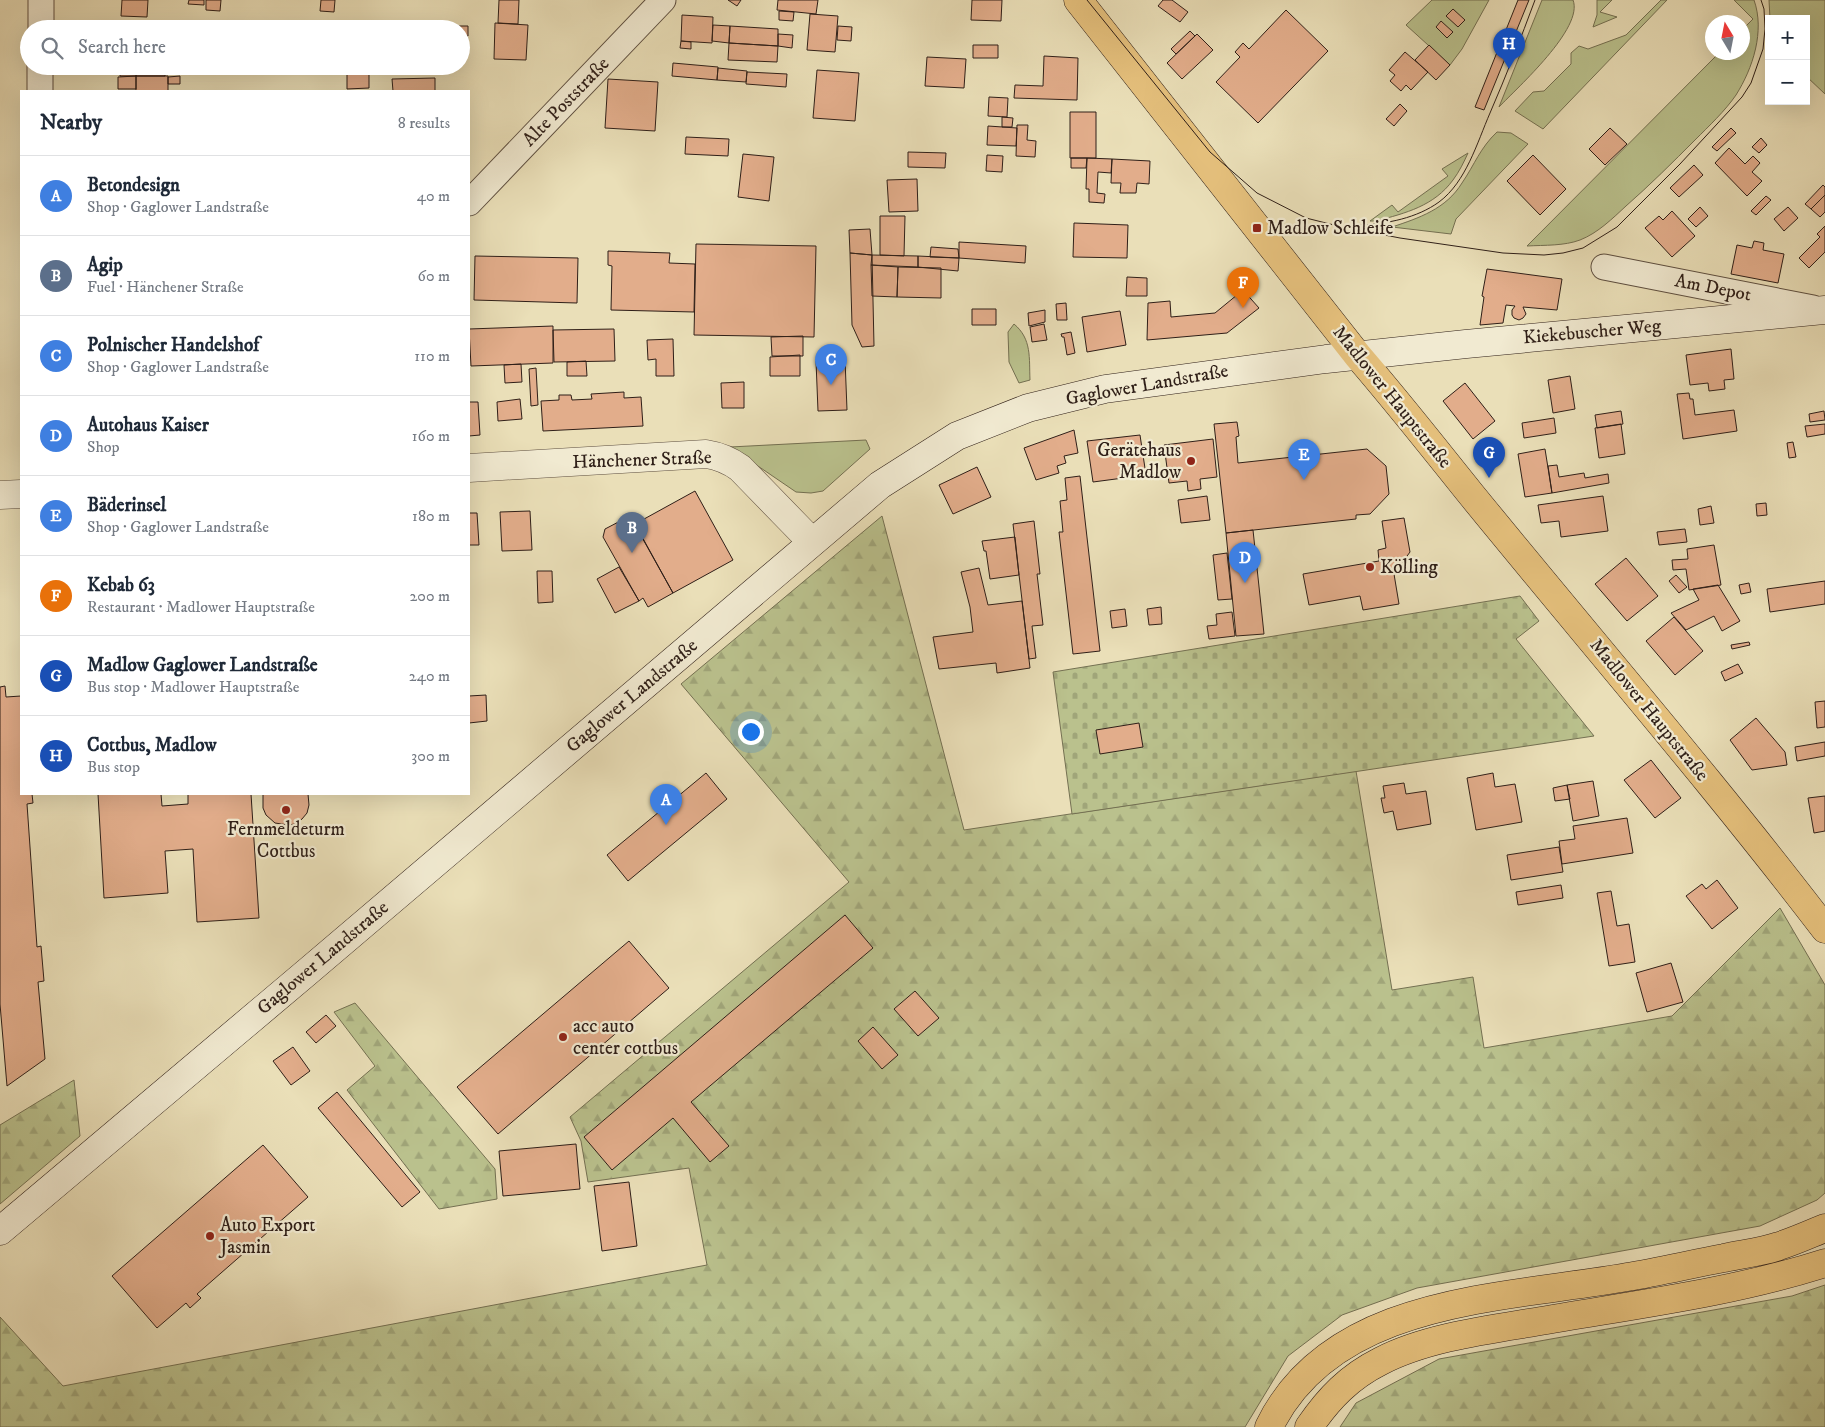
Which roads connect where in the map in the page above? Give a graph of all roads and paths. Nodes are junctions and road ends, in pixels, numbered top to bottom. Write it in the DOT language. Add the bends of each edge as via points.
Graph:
graph roads {
  1 [pos="41,0"];
  2 [pos="664,0"];
  3 [pos="1078,0"];
  4 [pos="40,20"];
  5 [pos="40,75"];
  6 [pos="40,90"];
  7 [pos="470,202"];
  8 [pos="1604,267"];
  9 [pos="1824,310"];
  10 [pos="1358,356"];
  11 [pos="470,468"];
  12 [pos="20,494"];
  13 [pos="0,495"];
  14 [pos="812,542"];
  15 [pos="1825,928"];
  16 [pos="1825,1228"];
  17 [pos="0,1232"];
  18 [pos="1825,1263"];
  19 [pos="1269,1427"];
  20 [pos="1310,1427"];
  1 -- 4 [label="street"];
  2 -- 7 [label="street, Alte Poststraße"];
  3 -- 10 [label="main road, Madlower Hauptstraße"];
  5 -- 6 [label="street"];
  8 -- 9 [label="street, Am Depot"];
  9 -- 10 [label="main road, Kiekebuscher Weg"];
  10 -- 14 [label="main road, Gaglower Landstraße" via="1105,389 1028,408 957,436 880,485"];
  10 -- 15 [label="main road, Madlower Hauptstraße"];
  11 -- 14 [label="main road, Hänchener Straße" via="706,454 718,456 740,468"];
  12 -- 13 [label="main road"];
  14 -- 17 [label="main road, Gaglower Landstraße"];
  16 -- 19 [label="main road" via="1778,1247 1627,1277 1466,1302 1384,1324 1349,1342 1315,1366 1287,1396"];
  18 -- 20 [label="main road" via="1736,1287 1473,1332 1420,1346 1381,1360 1348,1380"];
}
